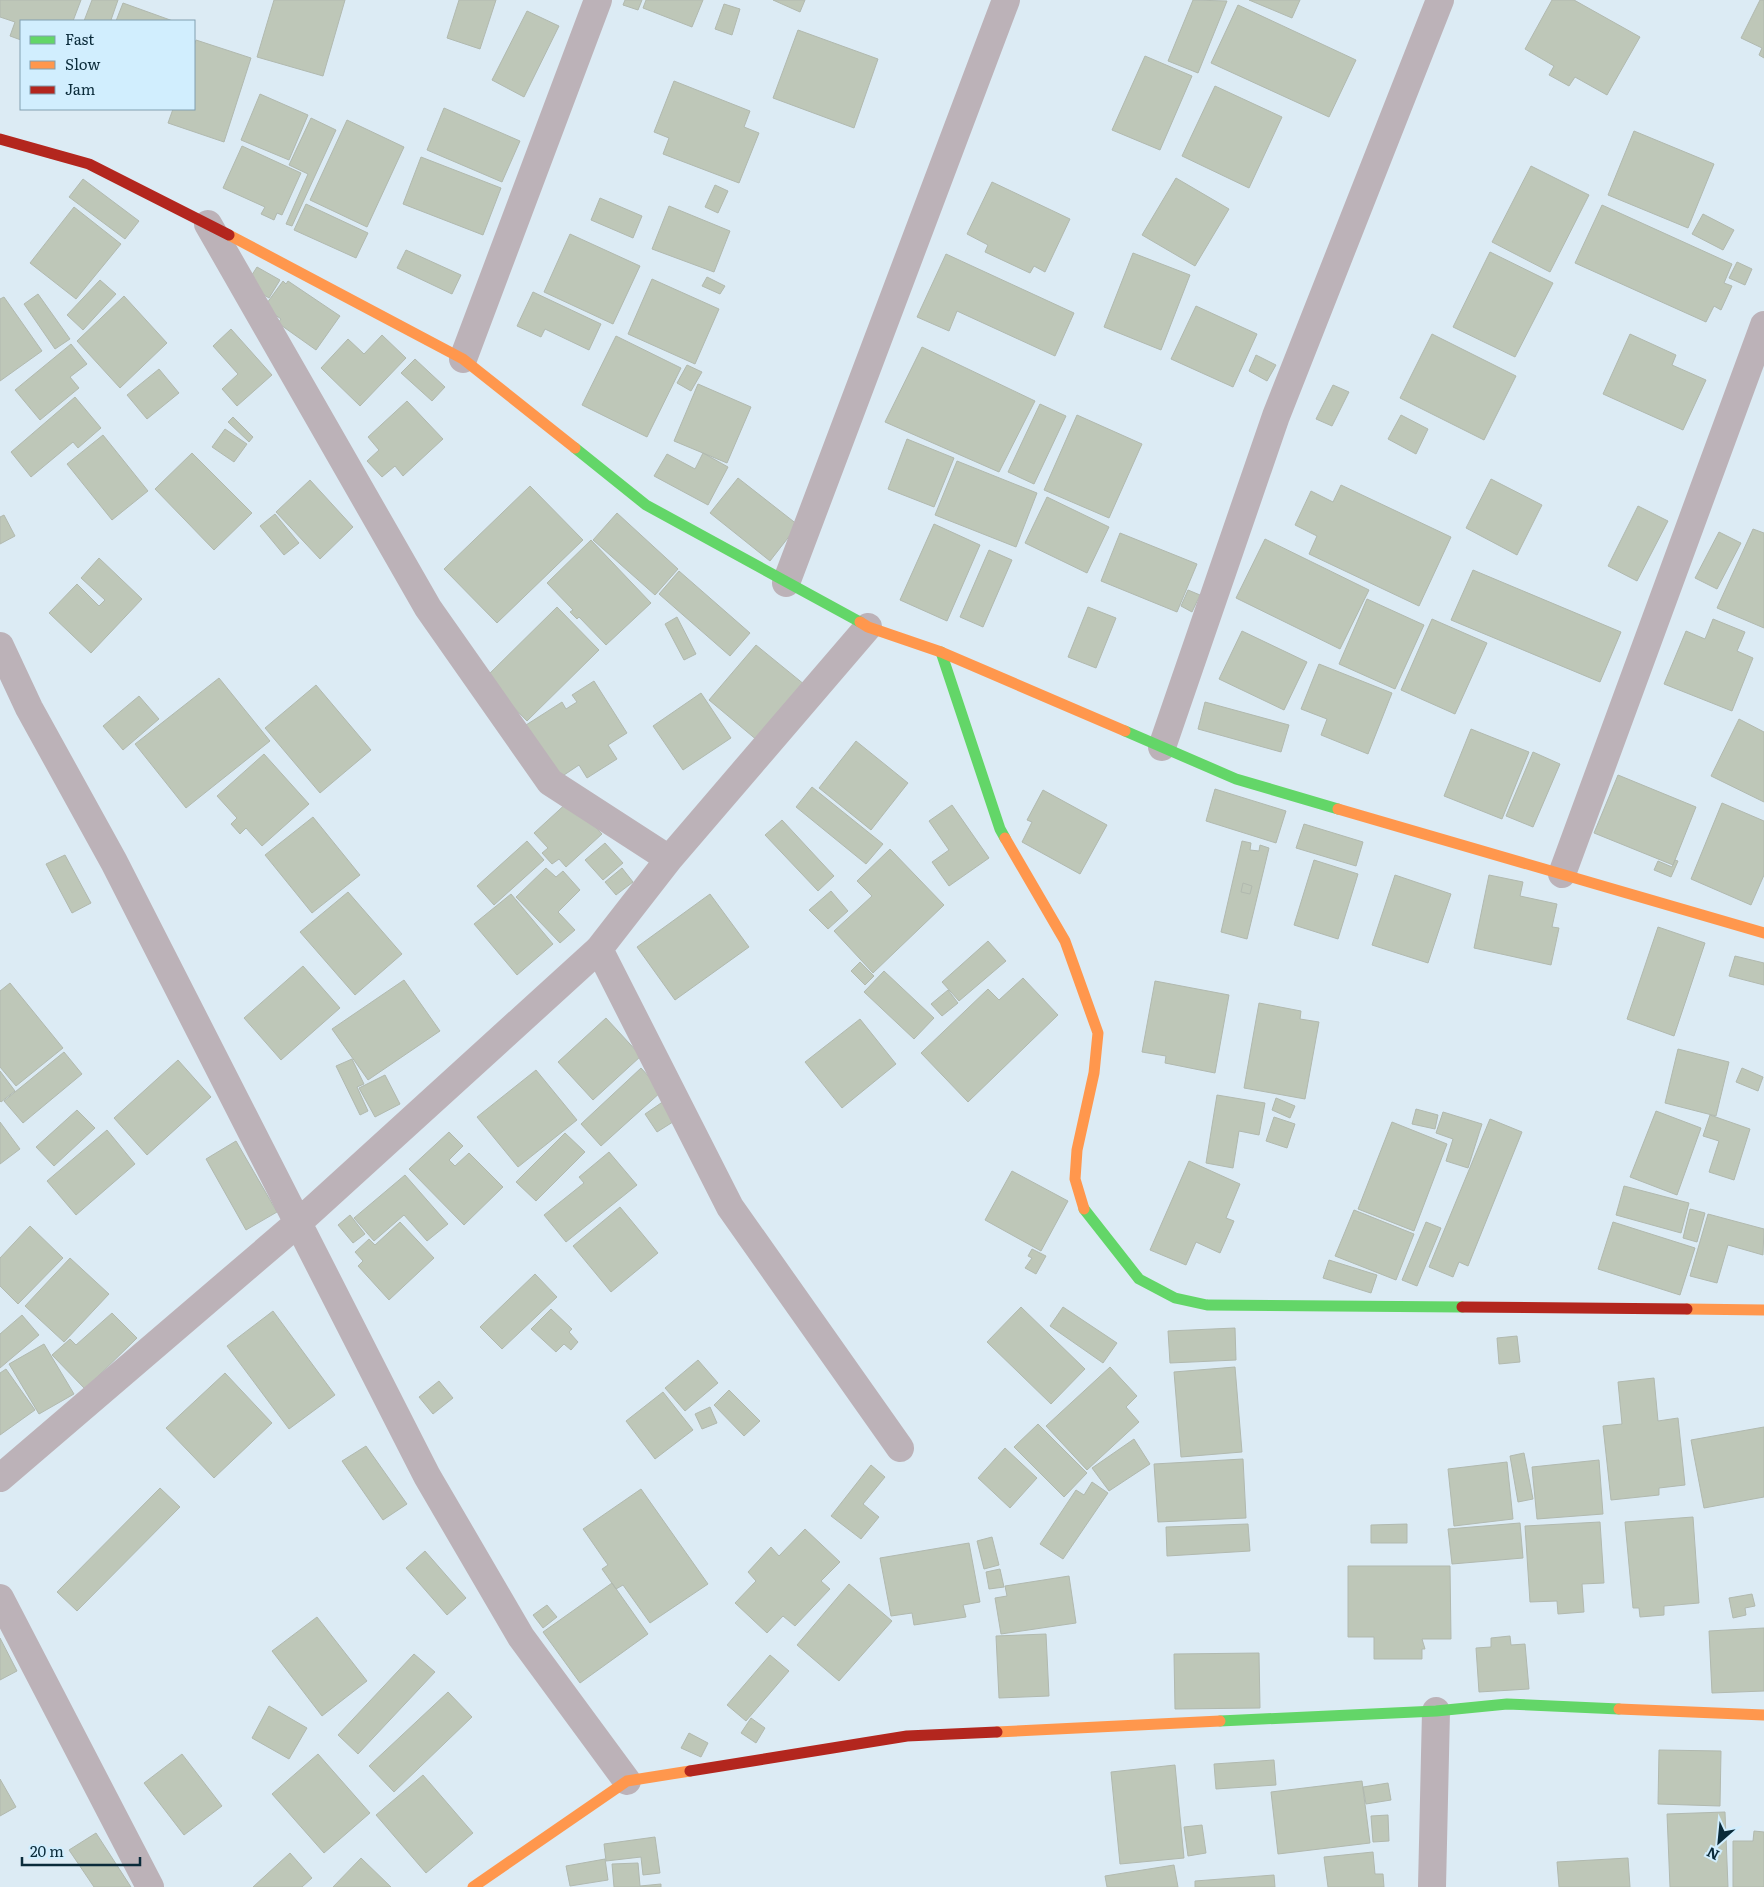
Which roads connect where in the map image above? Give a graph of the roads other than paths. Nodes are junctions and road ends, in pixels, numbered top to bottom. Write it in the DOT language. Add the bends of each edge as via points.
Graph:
graph roads {
  1 [pos="598,0"];
  2 [pos="1006,0"];
  3 [pos="1440,0"];
  4 [pos="0,139"];
  5 [pos="208,224"];
  6 [pos="1764,325"];
  7 [pos="463,359"];
  8 [pos="786,583"];
  9 [pos="868,627"];
  10 [pos="0,646"];
  11 [pos="941,652"];
  12 [pos="1162,748"];
  13 [pos="669,859"];
  14 [pos="1562,874"];
  15 [pos="1764,933"];
  16 [pos="599,949"];
  17 [pos="299,1222"];
  18 [pos="1764,1310"];
  19 [pos="900,1448"];
  20 [pos="0,1478"];
  21 [pos="0,1598"];
  22 [pos="1436,1711"];
  23 [pos="1764,1715"];
  24 [pos="627,1781"];
  25 [pos="150,1887"];
  26 [pos="473,1887"];
  27 [pos="1432,1887"];
  1 -- 7 [label="street"];
  2 -- 8 [label="street"];
  3 -- 12 [label="street" via="1276,416"];
  4 -- 5 [label="street" via="89,164"];
  5 -- 7 [label="street"];
  5 -- 13 [label="street" via="428,608 550,782"];
  6 -- 14 [label="street"];
  7 -- 8 [label="street" via="646,505"];
  8 -- 9 [label="street"];
  9 -- 11 [label="street"];
  9 -- 13 [label="street"];
  10 -- 17 [label="street" via="29,708 114,862"];
  11 -- 12 [label="street"];
  11 -- 18 [label="street" via="1000,829 1065,941 1098,1033 1094,1073 1077,1150 1075,1179 1082,1207 1139,1279 1175,1298 1208,1305"];
  12 -- 14 [label="street" via="1236,779"];
  13 -- 16 [label="street"];
  14 -- 15 [label="street"];
  16 -- 17 [label="street"];
  16 -- 19 [label="street" via="730,1207"];
  17 -- 20 [label="street"];
  17 -- 24 [label="street" via="427,1476 521,1637"];
  21 -- 25 [label="street"];
  22 -- 23 [label="street" via="1507,1704"];
  22 -- 24 [label="street" via="907,1736"];
  22 -- 27 [label="street"];
  24 -- 26 [label="street"];
}
